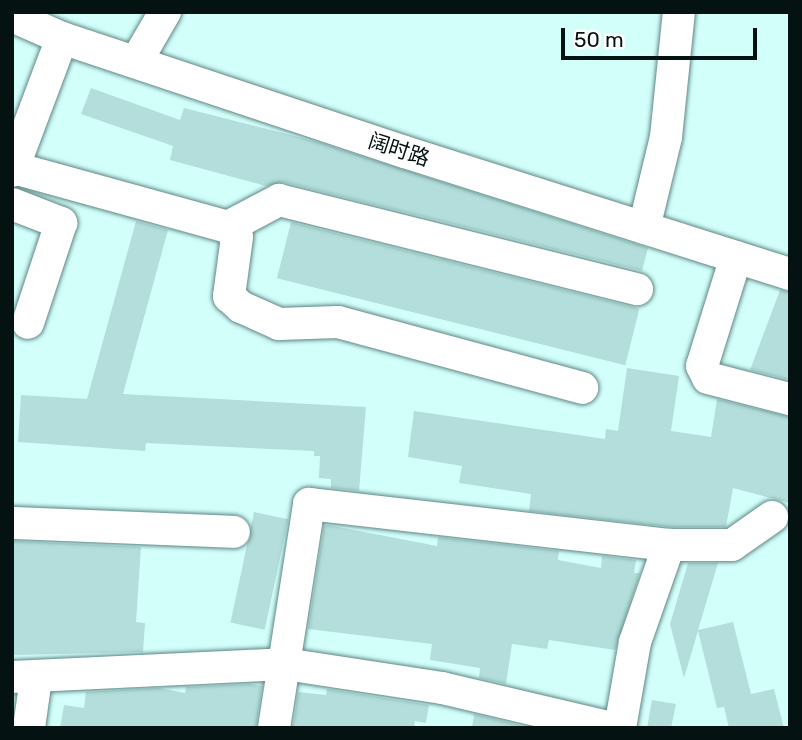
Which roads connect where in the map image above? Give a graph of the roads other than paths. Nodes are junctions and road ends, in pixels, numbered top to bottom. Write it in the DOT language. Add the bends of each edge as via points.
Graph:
graph roads {
  1 [pos="165,12"];
  2 [pos="679,12"];
  3 [pos="12,16"];
  4 [pos="62,38"];
  5 [pos="136,62"];
  6 [pos="13,169"];
  7 [pos="12,204"];
  8 [pos="228,227"];
  9 [pos="644,228"];
  10 [pos="736,257"];
  11 [pos="790,274"];
  12 [pos="637,289"];
  13 [pos="28,323"];
  14 [pos="582,388"];
  15 [pos="790,399"];
  16 [pos="772,517"];
  17 [pos="12,523"];
  18 [pos="234,532"];
  19 [pos="669,545"];
  20 [pos="285,664"];
  21 [pos="24,678"];
  22 [pos="29,728"];
  23 [pos="274,728"];
  24 [pos="612,728"];
  25 [pos="620,728"];
  1 -- 5 [label="street"];
  2 -- 9 [label="street" via="666,137"];
  3 -- 4 [label="street, 阔时路"];
  4 -- 5 [label="street, 阔时路"];
  4 -- 6 [label="street"];
  5 -- 9 [label="street, 阔时路"];
  6 -- 8 [label="street"];
  7 -- 13 [label="street" via="61,223"];
  8 -- 12 [label="street" via="279,200"];
  8 -- 14 [label="street" via="237,237 229,296 241,307 279,324 338,321"];
  9 -- 10 [label="street, 阔时路"];
  10 -- 11 [label="street, 阔时路"];
  10 -- 15 [label="street" via="702,366 708,378"];
  16 -- 19 [label="street" via="732,545"];
  17 -- 18 [label="street"];
  19 -- 20 [label="street" via="309,504"];
  19 -- 25 [label="street" via="635,642"];
  20 -- 21 [label="street"];
  20 -- 23 [label="street"];
  20 -- 24 [label="street" via="442,688"];
  21 -- 22 [label="street"];
}
